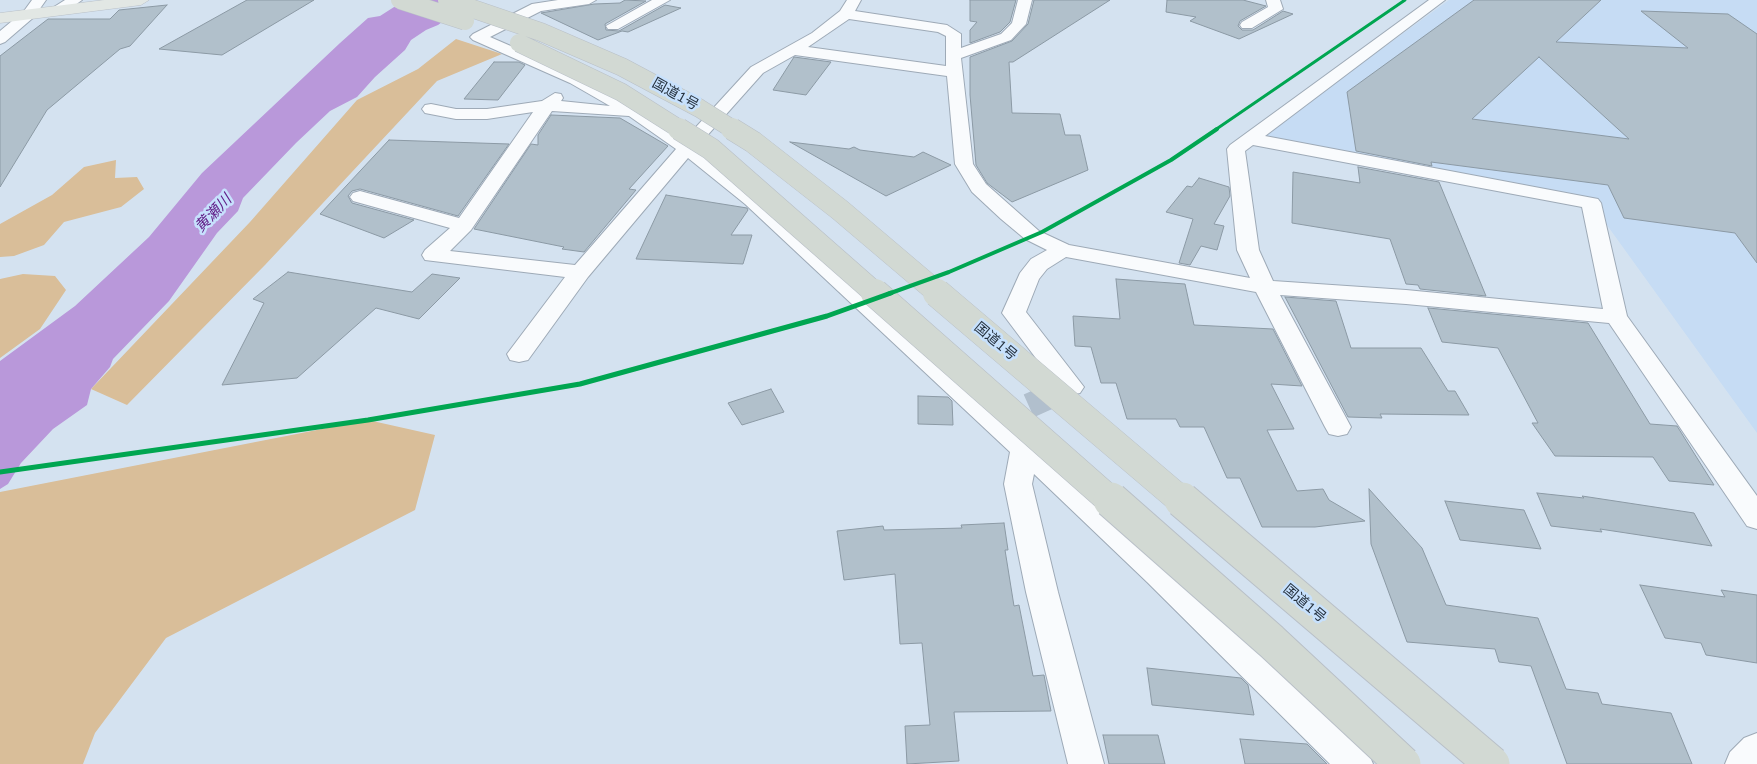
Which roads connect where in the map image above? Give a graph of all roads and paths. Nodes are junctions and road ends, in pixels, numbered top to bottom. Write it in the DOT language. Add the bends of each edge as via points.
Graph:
graph roads {
  1 [pos="39,0"];
  2 [pos="75,0"];
  3 [pos="141,0"];
  4 [pos="400,0"];
  5 [pos="447,0"];
  6 [pos="589,0"];
  7 [pos="663,0"];
  8 [pos="1025,0"];
  9 [pos="1273,0"];
  10 [pos="1438,0"];
  11 [pos="850,7"];
  12 [pos="59,10"];
  13 [pos="29,14"];
  14 [pos="0,18"];
  15 [pos="1247,25"];
  16 [pos="613,26"];
  17 [pos="0,39"];
  18 [pos="792,50"];
  19 [pos="954,63"];
  20 [pos="576,80"];
  21 [pos="547,105"];
  22 [pos="431,109"];
  23 [pos="635,112"];
  24 [pos="1250,139"];
  25 [pos="688,149"];
  26 [pos="360,197"];
  27 [pos="464,226"];
  28 [pos="1063,250"];
  29 [pos="580,272"];
  30 [pos="1265,287"];
  31 [pos="1616,318"];
  32 [pos="519,354"];
  33 [pos="1071,387"];
  34 [pos="1338,427"];
  35 [pos="1024,449"];
  36 [pos="1757,518"];
  37 [pos="1757,750"];
  38 [pos="1086,764"];
  39 [pos="1355,764"];
  40 [pos="1403,764"];
  41 [pos="1492,764"];
  42 [pos="1743,764"];
  1 -- 13 [label="street"];
  2 -- 12 [label="street"];
  3 -- 12 [label="main road"];
  4 -- 40 [label="highway, 国道1号, bridge" via="483,27 548,56 621,92 711,149 1271,641"];
  5 -- 41 [label="highway, 国道1号, bridge" via="541,32 622,67 699,108 753,142 840,210"];
  6 -- 20 [label="street" via="537,7 478,37"];
  7 -- 16 [label="street"];
  8 -- 19 [label="street" via="1019,24 1006,37"];
  9 -- 15 [label="street" via="1276,9"];
  10 -- 24 [label="street"];
  11 -- 18 [label="street" via="817,36"];
  11 -- 19 [label="street" via="942,28 954,34"];
  12 -- 13 [label="main road"];
  13 -- 14 [label="main road"];
  13 -- 17 [label="street"];
  18 -- 19 [label="street"];
  18 -- 25 [label="street" via="757,70"];
  19 -- 28 [label="street" via="964,164 979,188 1020,226 1032,236"];
  20 -- 21 [label="street"];
  20 -- 23 [label="street"];
  21 -- 22 [label="street" via="487,114 456,114"];
  21 -- 23 [label="street"];
  21 -- 27 [label="street"];
  23 -- 25 [label="street"];
  24 -- 30 [label="street" via="1236,149 1248,250"];
  24 -- 31 [label="street" via="1591,203"];
  25 -- 29 [label="street"];
  25 -- 35 [label="street" via="752,200"];
  26 -- 27 [label="street"];
  27 -- 29 [label="street" via="433,255"];
  28 -- 30 [label="street"];
  28 -- 33 [label="street" via="1039,264 1028,278 1014,313"];
  29 -- 32 [label="street"];
  30 -- 31 [label="street"];
  30 -- 34 [label="street"];
  31 -- 36 [label="street"];
  35 -- 38 [label="street" via="1018,484"];
  35 -- 39 [label="street" via="1158,573"];
  37 -- 42 [label="street"];
}
